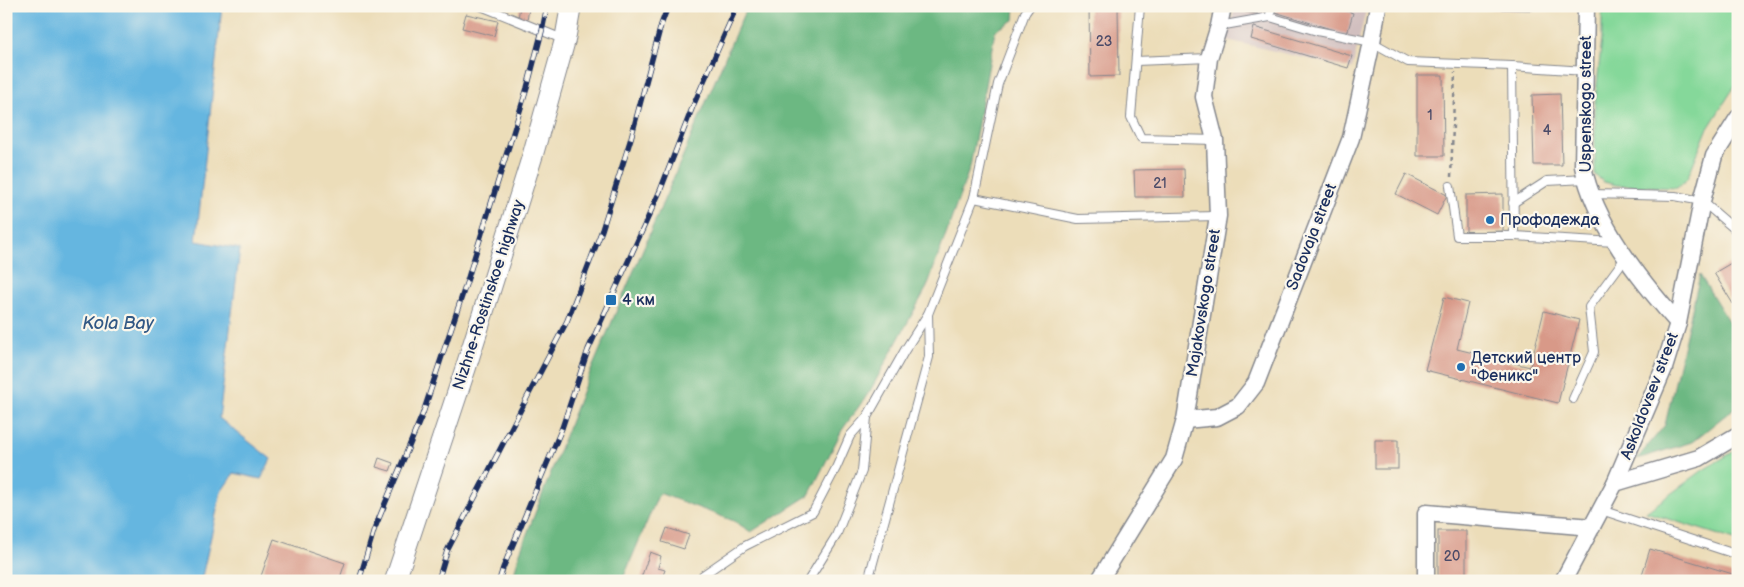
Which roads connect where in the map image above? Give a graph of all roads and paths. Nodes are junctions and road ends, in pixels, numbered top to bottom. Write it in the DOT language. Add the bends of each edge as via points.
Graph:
graph roads {
  1 [pos="481,6"];
  2 [pos="571,6"];
  3 [pos="1030,6"];
  4 [pos="1140,6"];
  5 [pos="1223,6"];
  6 [pos="1271,6"];
  7 [pos="1378,6"];
  8 [pos="1586,6"];
  9 [pos="1270,17"];
  10 [pos="1219,26"];
  11 [pos="565,40"];
  12 [pos="1372,42"];
  13 [pos="1209,58"];
  14 [pos="1136,61"];
  15 [pos="1455,64"];
  16 [pos="1512,66"];
  17 [pos="1585,72"];
  18 [pos="1738,118"];
  19 [pos="1215,140"];
  20 [pos="1450,186"];
  21 [pos="1589,187"];
  22 [pos="974,198"];
  23 [pos="1702,201"];
  24 [pos="1513,203"];
  25 [pos="1218,216"];
  26 [pos="1738,232"];
  27 [pos="1514,236"];
  28 [pos="1615,242"];
  29 [pos="1626,257"];
  30 [pos="928,314"];
  31 [pos="1678,323"];
  32 [pos="1573,399"];
  33 [pos="867,417"];
  34 [pos="1185,420"];
  35 [pos="1738,435"];
  36 [pos="1615,484"];
  37 [pos="1601,510"];
  38 [pos="1592,527"];
  39 [pos="1735,554"];
  40 [pos="395,581"];
  41 [pos="701,581"];
  42 [pos="808,581"];
  43 [pos="868,581"];
  44 [pos="1099,581"];
  45 [pos="1426,581"];
  46 [pos="1563,581"];
  1 -- 11 [label="lane"];
  2 -- 11 [label="street, Nizhne-Rostinskoe highway"];
  3 -- 22 [label="lane" via="998,84"];
  4 -- 14 [label="lane"];
  5 -- 10 [label="street, Majakovskogo street"];
  6 -- 9 [label="lane"];
  7 -- 12 [label="street, Sadovaja street"];
  8 -- 17 [label="street, Uspenskogo street"];
  9 -- 10 [label="lane"];
  9 -- 12 [label="lane"];
  10 -- 13 [label="street, Majakovskogo street"];
  11 -- 40 [label="street, Nizhne-Rostinskoe highway" via="533,154"];
  12 -- 15 [label="lane" via="1408,62"];
  12 -- 34 [label="street, Sadovaja street" via="1350,138 1256,383 1238,406 1216,417"];
  13 -- 14 [label="lane"];
  13 -- 19 [label="street, Majakovskogo street" via="1204,97"];
  14 -- 19 [label="lane" via="1131,118 1141,138"];
  15 -- 16 [label="lane"];
  15 -- 20 [label="path"];
  16 -- 17 [label="lane"];
  16 -- 24 [label="lane"];
  17 -- 21 [label="street, Uspenskogo street" via="1583,166"];
  18 -- 23 [label="street, Askoldovsev street" via="1714,156"];
  19 -- 25 [label="street, Majakovskogo street"];
  20 -- 27 [label="lane" via="1457,236"];
  21 -- 23 [label="lane"];
  21 -- 24 [label="lane" via="1547,181"];
  21 -- 28 [label="street, Uspenskogo street"];
  22 -- 25 [label="lane" via="1078,220"];
  22 -- 30 [label="lane"];
  23 -- 26 [label="lane"];
  23 -- 31 [label="street, Askoldovsev street"];
  24 -- 27 [label="lane"];
  25 -- 34 [label="street, Majakovskogo street"];
  27 -- 28 [label="lane"];
  28 -- 29 [label="street, Uspenskogo street"];
  29 -- 31 [label="street, Uspenskogo street"];
  29 -- 32 [label="lane" via="1589,306 1594,352"];
  30 -- 33 [label="lane"];
  30 -- 43 [label="lane" via="929,357"];
  31 -- 36 [label="street, Askoldovsev street" via="1664,368"];
  33 -- 41 [label="lane" via="850,436 812,512 745,546 704,574"];
  33 -- 42 [label="lane" via="862,471 836,536"];
  34 -- 44 [label="street, Majakovskogo street" via="1174,459"];
  35 -- 36 [label="street" via="1699,458"];
  36 -- 37 [label="street, Askoldovsev street"];
  37 -- 38 [label="street, Askoldovsev street"];
  37 -- 39 [label="lane"];
  38 -- 45 [label="street" via="1426,513"];
  38 -- 46 [label="street, Askoldovsev street"];
}
